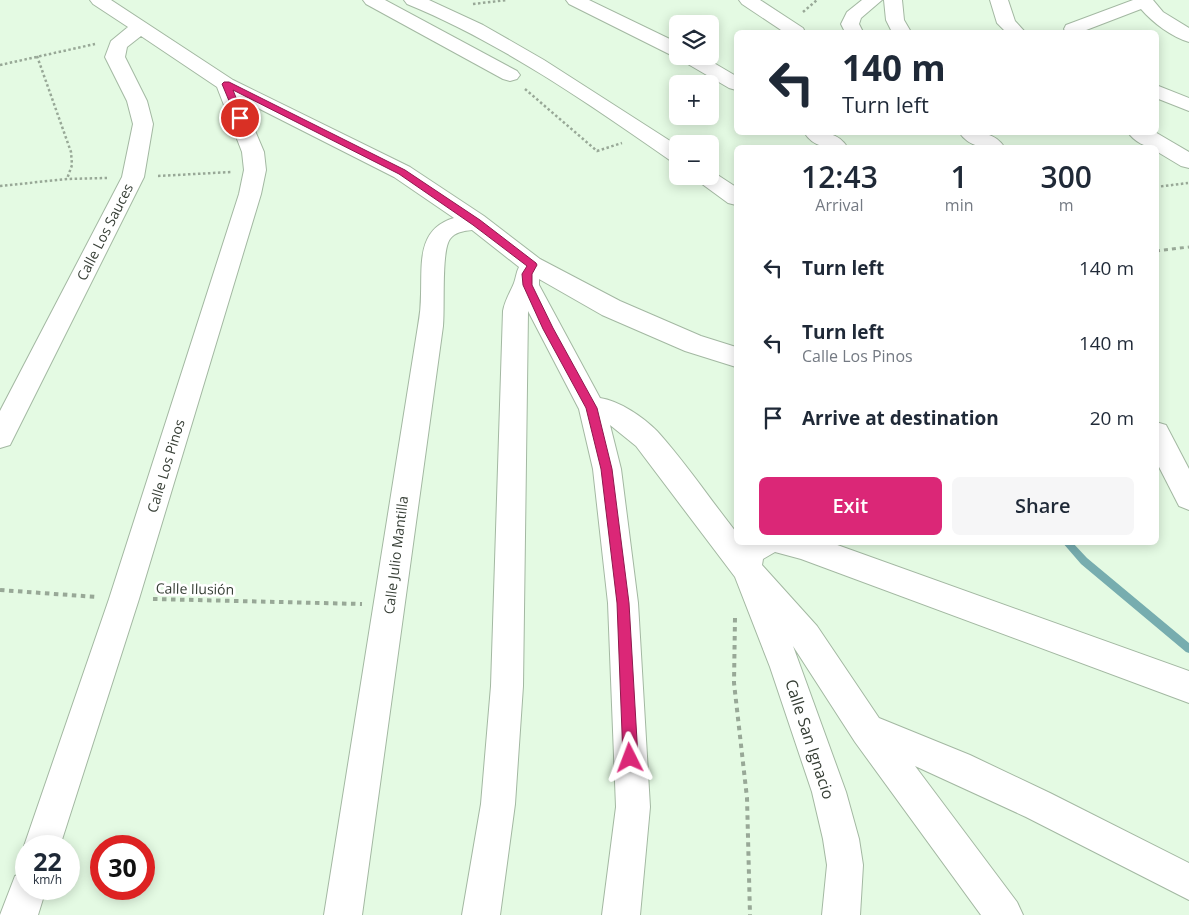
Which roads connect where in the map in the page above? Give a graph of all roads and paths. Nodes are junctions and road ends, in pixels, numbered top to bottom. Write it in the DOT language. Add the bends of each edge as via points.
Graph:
graph roads {
  1 [pos="98,0"];
  2 [pos="373,0"];
  3 [pos="413,0"];
  4 [pos="575,0"];
  5 [pos="748,0"];
  6 [pos="873,0"];
  7 [pos="893,0"];
  8 [pos="999,0"];
  9 [pos="1144,1"];
  10 [pos="1073,29"];
  11 [pos="793,30"];
  12 [pos="853,30"];
  13 [pos="901,30"];
  14 [pos="1014,30"];
  15 [pos="132,32"];
  16 [pos="1189,36"];
  17 [pos="669,46"];
  18 [pos="37,56"];
  19 [pos="0,65"];
  20 [pos="703,65"];
  21 [pos="510,75"];
  22 [pos="734,83"];
  23 [pos="226,84"];
  24 [pos="1159,92"];
  25 [pos="1189,105"];
  26 [pos="647,134"];
  27 [pos="818,135"];
  28 [pos="974,135"];
  29 [pos="1143,135"];
  30 [pos="834,145"];
  31 [pos="990,145"];
  32 [pos="669,150"];
  33 [pos="1189,161"];
  34 [pos="67,179"];
  35 [pos="1189,182"];
  36 [pos="718,185"];
  37 [pos="1159,187"];
  38 [pos="734,197"];
  39 [pos="476,222"];
  40 [pos="1189,247"];
  41 [pos="1159,251"];
  42 [pos="530,275"];
  43 [pos="734,356"];
  44 [pos="592,408"];
  45 [pos="0,437"];
  46 [pos="1159,438"];
  47 [pos="1189,497"];
  48 [pos="757,545"];
  49 [pos="797,545"];
  50 [pos="747,569"];
  51 [pos="0,590"];
  52 [pos="124,599"];
  53 [pos="390,604"];
  54 [pos="1189,687"];
  55 [pos="867,730"];
  56 [pos="46,835"];
  57 [pos="1189,882"];
  58 [pos="24,900"];
  59 [pos="19,915"];
  60 [pos="342,915"];
  61 [pos="481,915"];
  62 [pos="621,915"];
  63 [pos="750,915"];
  64 [pos="841,915"];
  65 [pos="1004,915"];
  1 -- 15 [label="street"];
  2 -- 21 [label="street"];
  3 -- 26 [label="street" via="495,38"];
  4 -- 17 [label="street"];
  5 -- 11 [label="street"];
  6 -- 12 [label="street" via="854,16 850,24"];
  7 -- 13 [label="street" via="893,18"];
  8 -- 14 [label="street" via="1006,23"];
  9 -- 10 [label="street"];
  9 -- 16 [label="street" via="1157,16"];
  15 -- 18 [label="path"];
  15 -- 23 [label="street"];
  15 -- 45 [label="street, Calle Los Sauces" via="118,45 115,57 137,101 143,124 133,177"];
  18 -- 19 [label="path"];
  18 -- 34 [label="path" via="71,152 72,165"];
  20 -- 22 [label="street"];
  21 -- 26 [label="path" via="597,151"];
  23 -- 39 [label="street" via="402,172"];
  23 -- 52 [label="street, Calle Los Pinos" via="253,152 255,170"];
  24 -- 25 [label="street"];
  26 -- 32 [label="street"];
  27 -- 30 [label="street"];
  28 -- 31 [label="street"];
  29 -- 33 [label="street"];
  35 -- 37 [label="path"];
  36 -- 38 [label="street"];
  39 -- 42 [label="street"];
  39 -- 53 [label="street, Calle Julio Mantilla" via="449,227 438,238 435,247 433,302"];
  40 -- 41 [label="path"];
  42 -- 43 [label="street" via="694,344"];
  42 -- 44 [label="street" via="548,329"];
  42 -- 61 [label="street" via="518,298 514,342 506,696 498,804"];
  44 -- 50 [label="street" via="606,410 646,438"];
  44 -- 62 [label="street" via="607,469 623,603 633,807"];
  46 -- 47 [label="street"];
  48 -- 50 [label="street" via="749,552"];
  49 -- 54 [label="street"];
  50 -- 55 [label="street" via="806,637"];
  50 -- 63 [label="path" via="735,620 734,683 747,798"];
  50 -- 64 [label="street, Calle San Ignacio" via="786,667 829,792 845,865"];
  51 -- 52 [label="path, Calle Ilusión"];
  52 -- 53 [label="path, Calle Ilusión"];
  52 -- 56 [label="street, Calle Los Pinos"];
  53 -- 60 [label="street, Calle Julio Mantilla"];
  55 -- 57 [label="street" via="958,767"];
  55 -- 65 [label="street"];
  58 -- 59 [label="street"];
}
